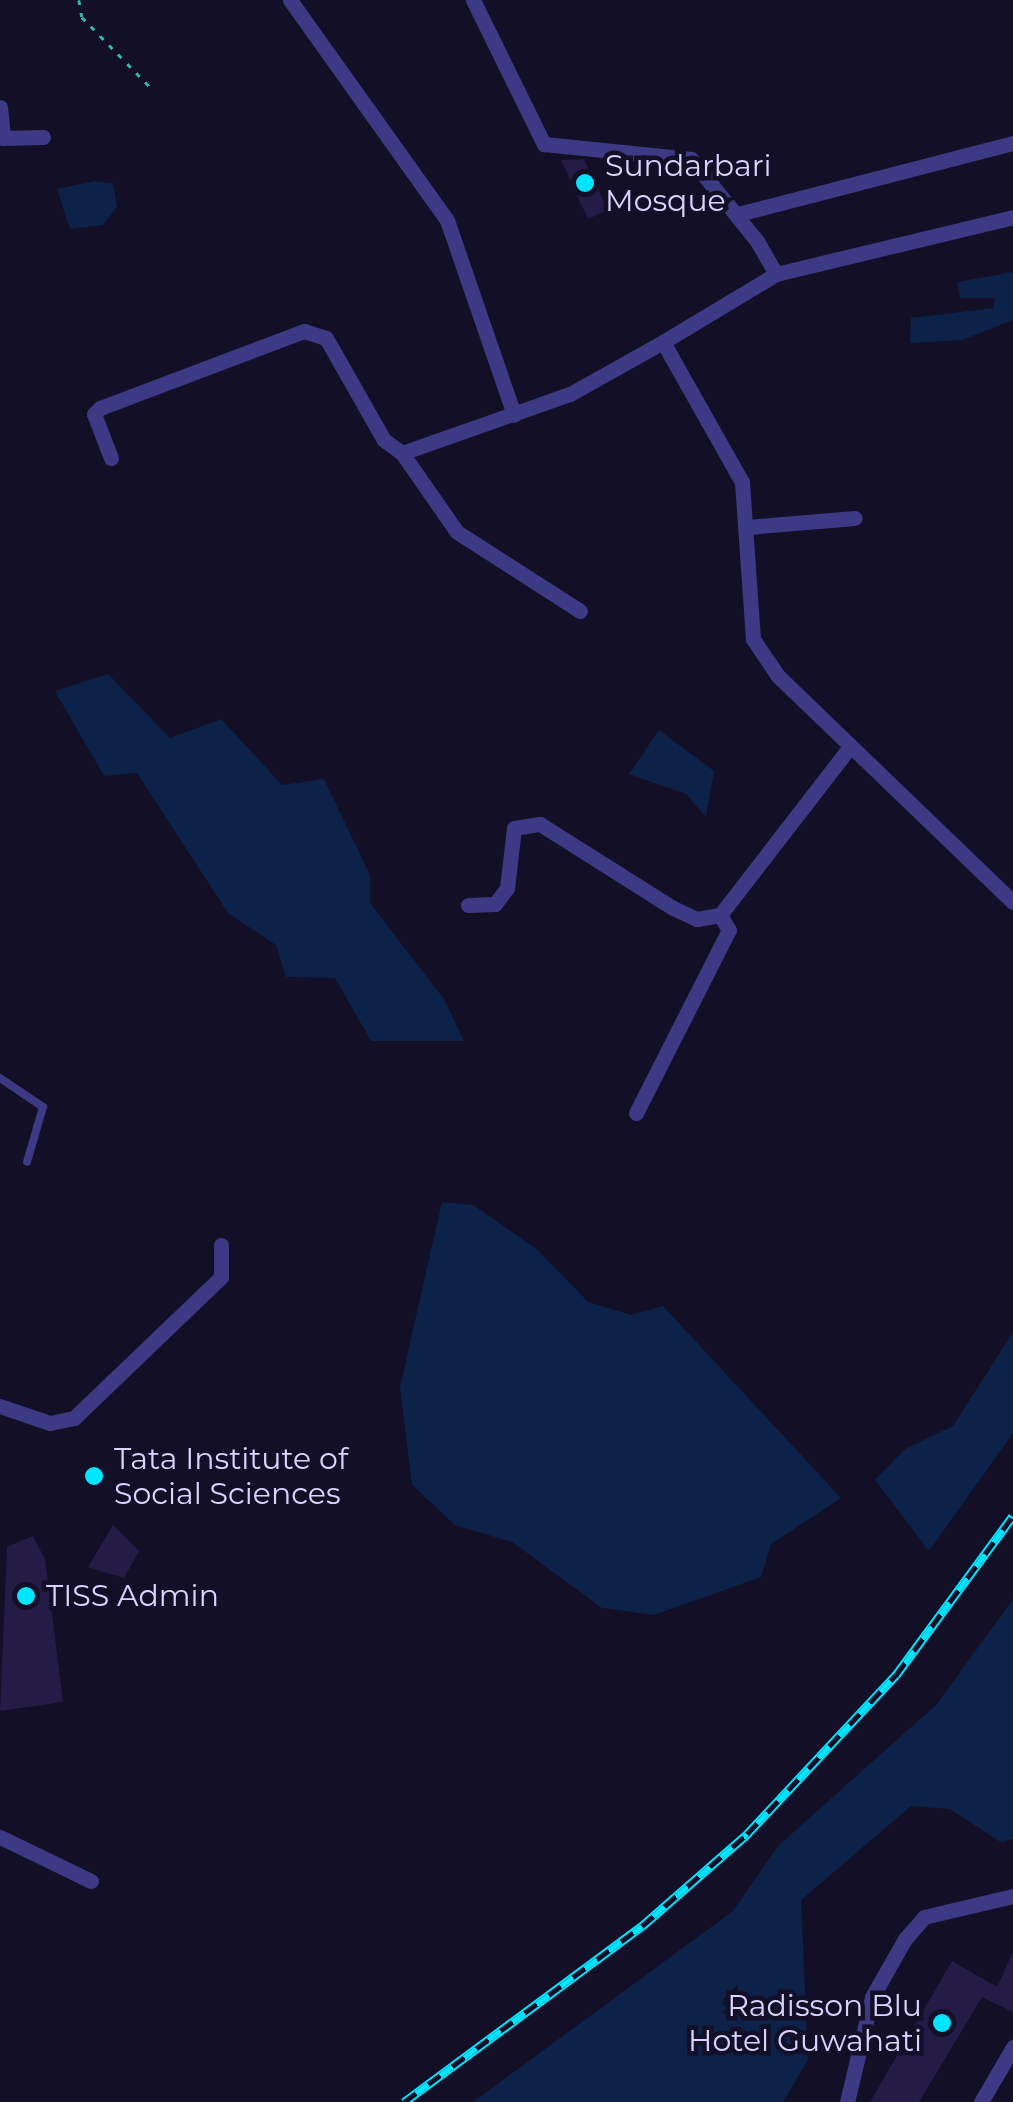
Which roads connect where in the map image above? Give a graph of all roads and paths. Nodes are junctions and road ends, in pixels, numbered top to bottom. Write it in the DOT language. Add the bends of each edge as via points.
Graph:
graph roads {
  1 [pos="80,0"];
  2 [pos="290,0"];
  3 [pos="473,0"];
  4 [pos="152,90"];
  5 [pos="0,107"];
  6 [pos="43,138"];
  7 [pos="1013,143"];
  8 [pos="738,214"];
  9 [pos="1013,217"];
  10 [pos="776,274"];
  11 [pos="663,342"];
  12 [pos="514,416"];
  13 [pos="402,453"];
  14 [pos="111,458"];
  15 [pos="855,518"];
  16 [pos="747,527"];
  17 [pos="580,611"];
  18 [pos="850,747"];
  19 [pos="1013,902"];
  20 [pos="468,905"];
  21 [pos="720,915"];
  22 [pos="0,1078"];
  23 [pos="636,1113"];
  24 [pos="27,1162"];
  25 [pos="221,1245"];
  26 [pos="0,1406"];
  27 [pos="0,1836"];
  28 [pos="91,1881"];
  29 [pos="1013,1896"];
  30 [pos="1013,2047"];
  31 [pos="847,2102"];
  32 [pos="981,2102"];
  1 -- 4 [label="path" via="82,17"];
  2 -- 12 [label="street" via="447,220"];
  3 -- 8 [label="street" via="544,144 691,158"];
  5 -- 6 [label="street" via="3,138"];
  7 -- 8 [label="street"];
  8 -- 10 [label="street"];
  9 -- 10 [label="street"];
  10 -- 11 [label="street"];
  11 -- 12 [label="street"];
  11 -- 16 [label="street" via="742,482"];
  12 -- 13 [label="street"];
  13 -- 14 [label="street" via="384,440 326,338 304,331 100,408 94,414"];
  13 -- 17 [label="street" via="456,532"];
  15 -- 16 [label="street"];
  16 -- 18 [label="street" via="753,640"];
  18 -- 19 [label="street"];
  18 -- 21 [label="street"];
  20 -- 21 [label="street" via="495,904 506,888 514,828 540,824 673,908 697,919"];
  21 -- 23 [label="street" via="729,930"];
  22 -- 24 [label="lane" via="43,1107"];
  25 -- 26 [label="street" via="222,1277 74,1418 50,1422"];
  27 -- 28 [label="street"];
  29 -- 31 [label="street" via="924,1918 906,1940 872,1997"];
  30 -- 32 [label="street"];
}
